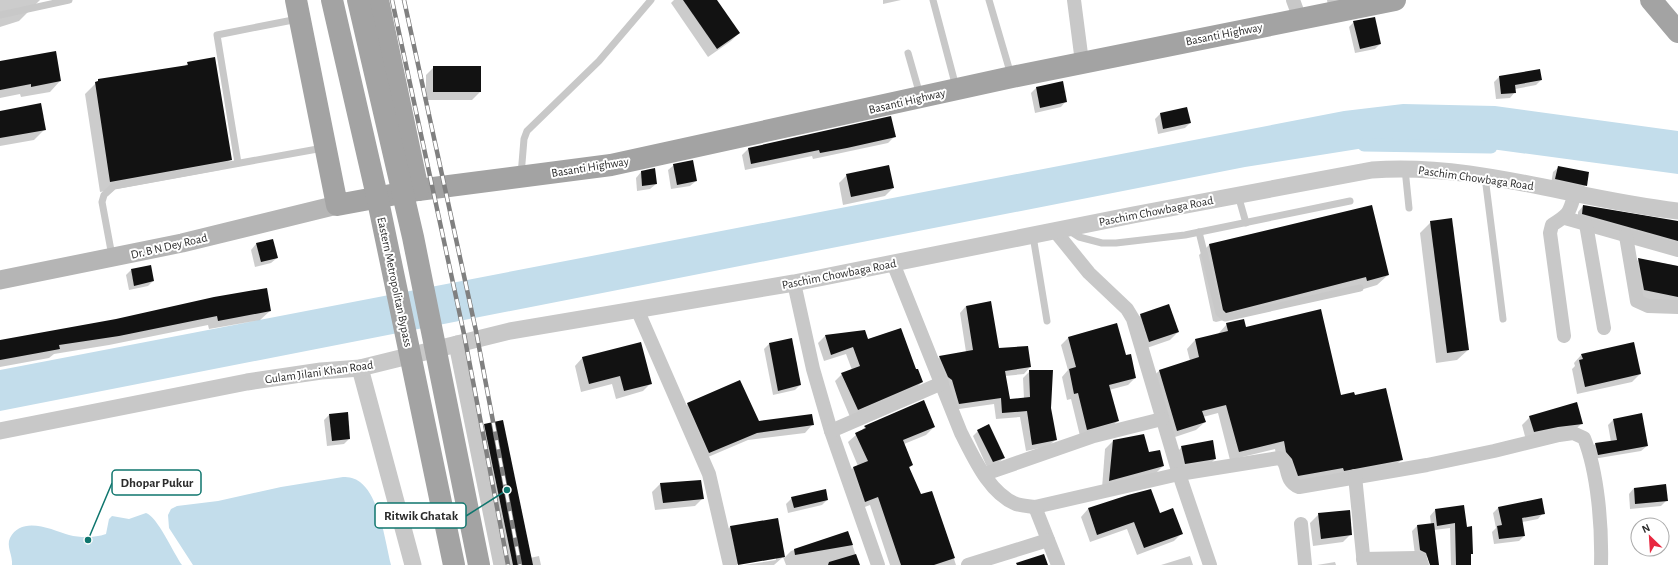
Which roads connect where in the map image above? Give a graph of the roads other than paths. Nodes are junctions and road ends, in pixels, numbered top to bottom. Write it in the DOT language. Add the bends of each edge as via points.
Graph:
graph roads {
  1 [pos="69,0"];
  2 [pos="332,0"];
  3 [pos="358,0"];
  4 [pos="378,0"];
  5 [pos="651,0"];
  6 [pos="933,0"];
  7 [pos="989,0"];
  8 [pos="1074,0"];
  9 [pos="1395,0"];
  10 [pos="1651,0"];
  11 [pos="298,9"];
  12 [pos="1297,10"];
  13 [pos="0,15"];
  14 [pos="1674,27"];
  15 [pos="908,53"];
  16 [pos="1082,62"];
  17 [pos="1012,77"];
  18 [pos="957,89"];
  19 [pos="920,98"];
  20 [pos="326,148"];
  21 [pos="238,164"];
  22 [pos="1405,169"];
  23 [pos="521,177"];
  24 [pos="1485,177"];
  25 [pos="418,190"];
  26 [pos="1575,193"];
  27 [pos="1238,195"];
  28 [pos="1350,201"];
  29 [pos="337,205"];
  30 [pos="1409,208"];
  31 [pos="1678,211"];
  32 [pos="1565,218"];
  33 [pos="1246,222"];
  34 [pos="1586,224"];
  35 [pos="1061,230"];
  36 [pos="1199,232"];
  37 [pos="1033,236"];
  38 [pos="1626,236"];
  39 [pos="1678,250"];
  40 [pos="112,258"];
  41 [pos="893,263"];
  42 [pos="0,280"];
  43 [pos="794,284"];
  44 [pos="1360,288"];
  45 [pos="1678,307"];
  46 [pos="637,309"];
  47 [pos="1503,319"];
  48 [pos="1047,321"];
  49 [pos="1604,328"];
  50 [pos="1564,336"];
  51 [pos="457,344"];
  52 [pos="360,368"];
  53 [pos="942,383"];
  54 [pos="1162,419"];
  55 [pos="831,430"];
  56 [pos="0,431"];
  57 [pos="985,474"];
  58 [pos="1179,474"];
  59 [pos="1355,476"];
  60 [pos="1035,507"];
  61 [pos="1301,524"];
  62 [pos="1048,540"];
  63 [pos="1364,562"];
  64 [pos="413,565"];
  65 [pos="454,565"];
  66 [pos="479,565"];
  67 [pos="502,565"];
  68 [pos="730,565"];
  69 [pos="878,565"];
  70 [pos="968,565"];
  71 [pos="1058,565"];
  72 [pos="1210,565"];
  73 [pos="1305,565"];
  74 [pos="1422,565"];
  75 [pos="1601,565"];
  1 -- 13 [label="lane"];
  2 -- 65 [label="main road, Eastern Metropolitan Bypass, bridge" via="377,196"];
  3 -- 66 [label="main road, bridge" via="413,237"];
  4 -- 25 [label="main road"];
  5 -- 23 [label="lane" via="599,61 527,131"];
  6 -- 18 [label="lane"];
  7 -- 17 [label="lane"];
  8 -- 16 [label="street"];
  9 -- 12 [label="main road, Basanti Highway"];
  10 -- 14 [label="main road"];
  11 -- 20 [label="main road"];
  11 -- 21 [label="lane" via="217,35"];
  12 -- 16 [label="main road, Basanti Highway"];
  15 -- 19 [label="lane"];
  16 -- 17 [label="main road, Basanti Highway"];
  17 -- 18 [label="main road, Basanti Highway"];
  18 -- 19 [label="main road, Basanti Highway"];
  19 -- 23 [label="main road, Basanti Highway" via="611,165"];
  20 -- 21 [label="lane"];
  20 -- 29 [label="main road"];
  21 -- 40 [label="lane" via="114,186 104,195 102,202"];
  22 -- 24 [label="street, Paschim Chowbaga Road"];
  22 -- 27 [label="street, Paschim Chowbaga Road" via="1372,170"];
  22 -- 30 [label="lane"];
  23 -- 25 [label="main road, Basanti Highway"];
  24 -- 26 [label="street, Paschim Chowbaga Road"];
  24 -- 47 [label="lane"];
  25 -- 29 [label="main road, Basanti Highway"];
  26 -- 31 [label="street, Paschim Chowbaga Road"];
  26 -- 32 [label="street"];
  27 -- 33 [label="lane"];
  27 -- 35 [label="street, Paschim Chowbaga Road"];
  28 -- 33 [label="lane"];
  29 -- 40 [label="main road, Dr. B N Dey Road"];
  32 -- 34 [label="street"];
  32 -- 50 [label="street" via="1552,225 1550,233"];
  33 -- 36 [label="lane"];
  34 -- 38 [label="street"];
  34 -- 49 [label="street"];
  35 -- 36 [label="lane" via="1102,243"];
  35 -- 37 [label="street, Paschim Chowbaga Road"];
  35 -- 54 [label="street" via="1090,273 1127,309 1133,319"];
  36 -- 44 [label="lane" via="1219,312 1225,318"];
  37 -- 41 [label="street, Paschim Chowbaga Road"];
  37 -- 48 [label="lane"];
  38 -- 39 [label="street"];
  38 -- 45 [label="street" via="1637,301 1648,306"];
  40 -- 42 [label="main road, Dr. B N Dey Road"];
  41 -- 43 [label="street, Paschim Chowbaga Road"];
  41 -- 53 [label="street"];
  43 -- 46 [label="street, Paschim Chowbaga Road"];
  43 -- 55 [label="street" via="813,369"];
  46 -- 51 [label="street, Gulam Jilani Khan Road"];
  46 -- 68 [label="street" via="709,474"];
  51 -- 52 [label="street, Gulam Jilani Khan Road"];
  51 -- 67 [label="street"];
  52 -- 56 [label="street, Gulam Jilani Khan Road" via="247,382"];
  52 -- 64 [label="street"];
  53 -- 55 [label="street"];
  53 -- 57 [label="street" via="962,433"];
  54 -- 57 [label="street" via="1094,436"];
  54 -- 58 [label="street"];
  55 -- 69 [label="street"];
  57 -- 60 [label="street" via="1004,497 1017,504"];
  58 -- 59 [label="street" via="1279,458 1285,462 1288,480 1299,487"];
  58 -- 60 [label="street"];
  58 -- 72 [label="street"];
  59 -- 63 [label="street"];
  59 -- 75 [label="street" via="1426,465 1573,433 1584,438 1590,453 1600,522"];
  60 -- 62 [label="street"];
  61 -- 73 [label="street"];
  62 -- 70 [label="street"];
  62 -- 71 [label="street"];
  63 -- 74 [label="street" via="1416,558 1420,559"];
}
